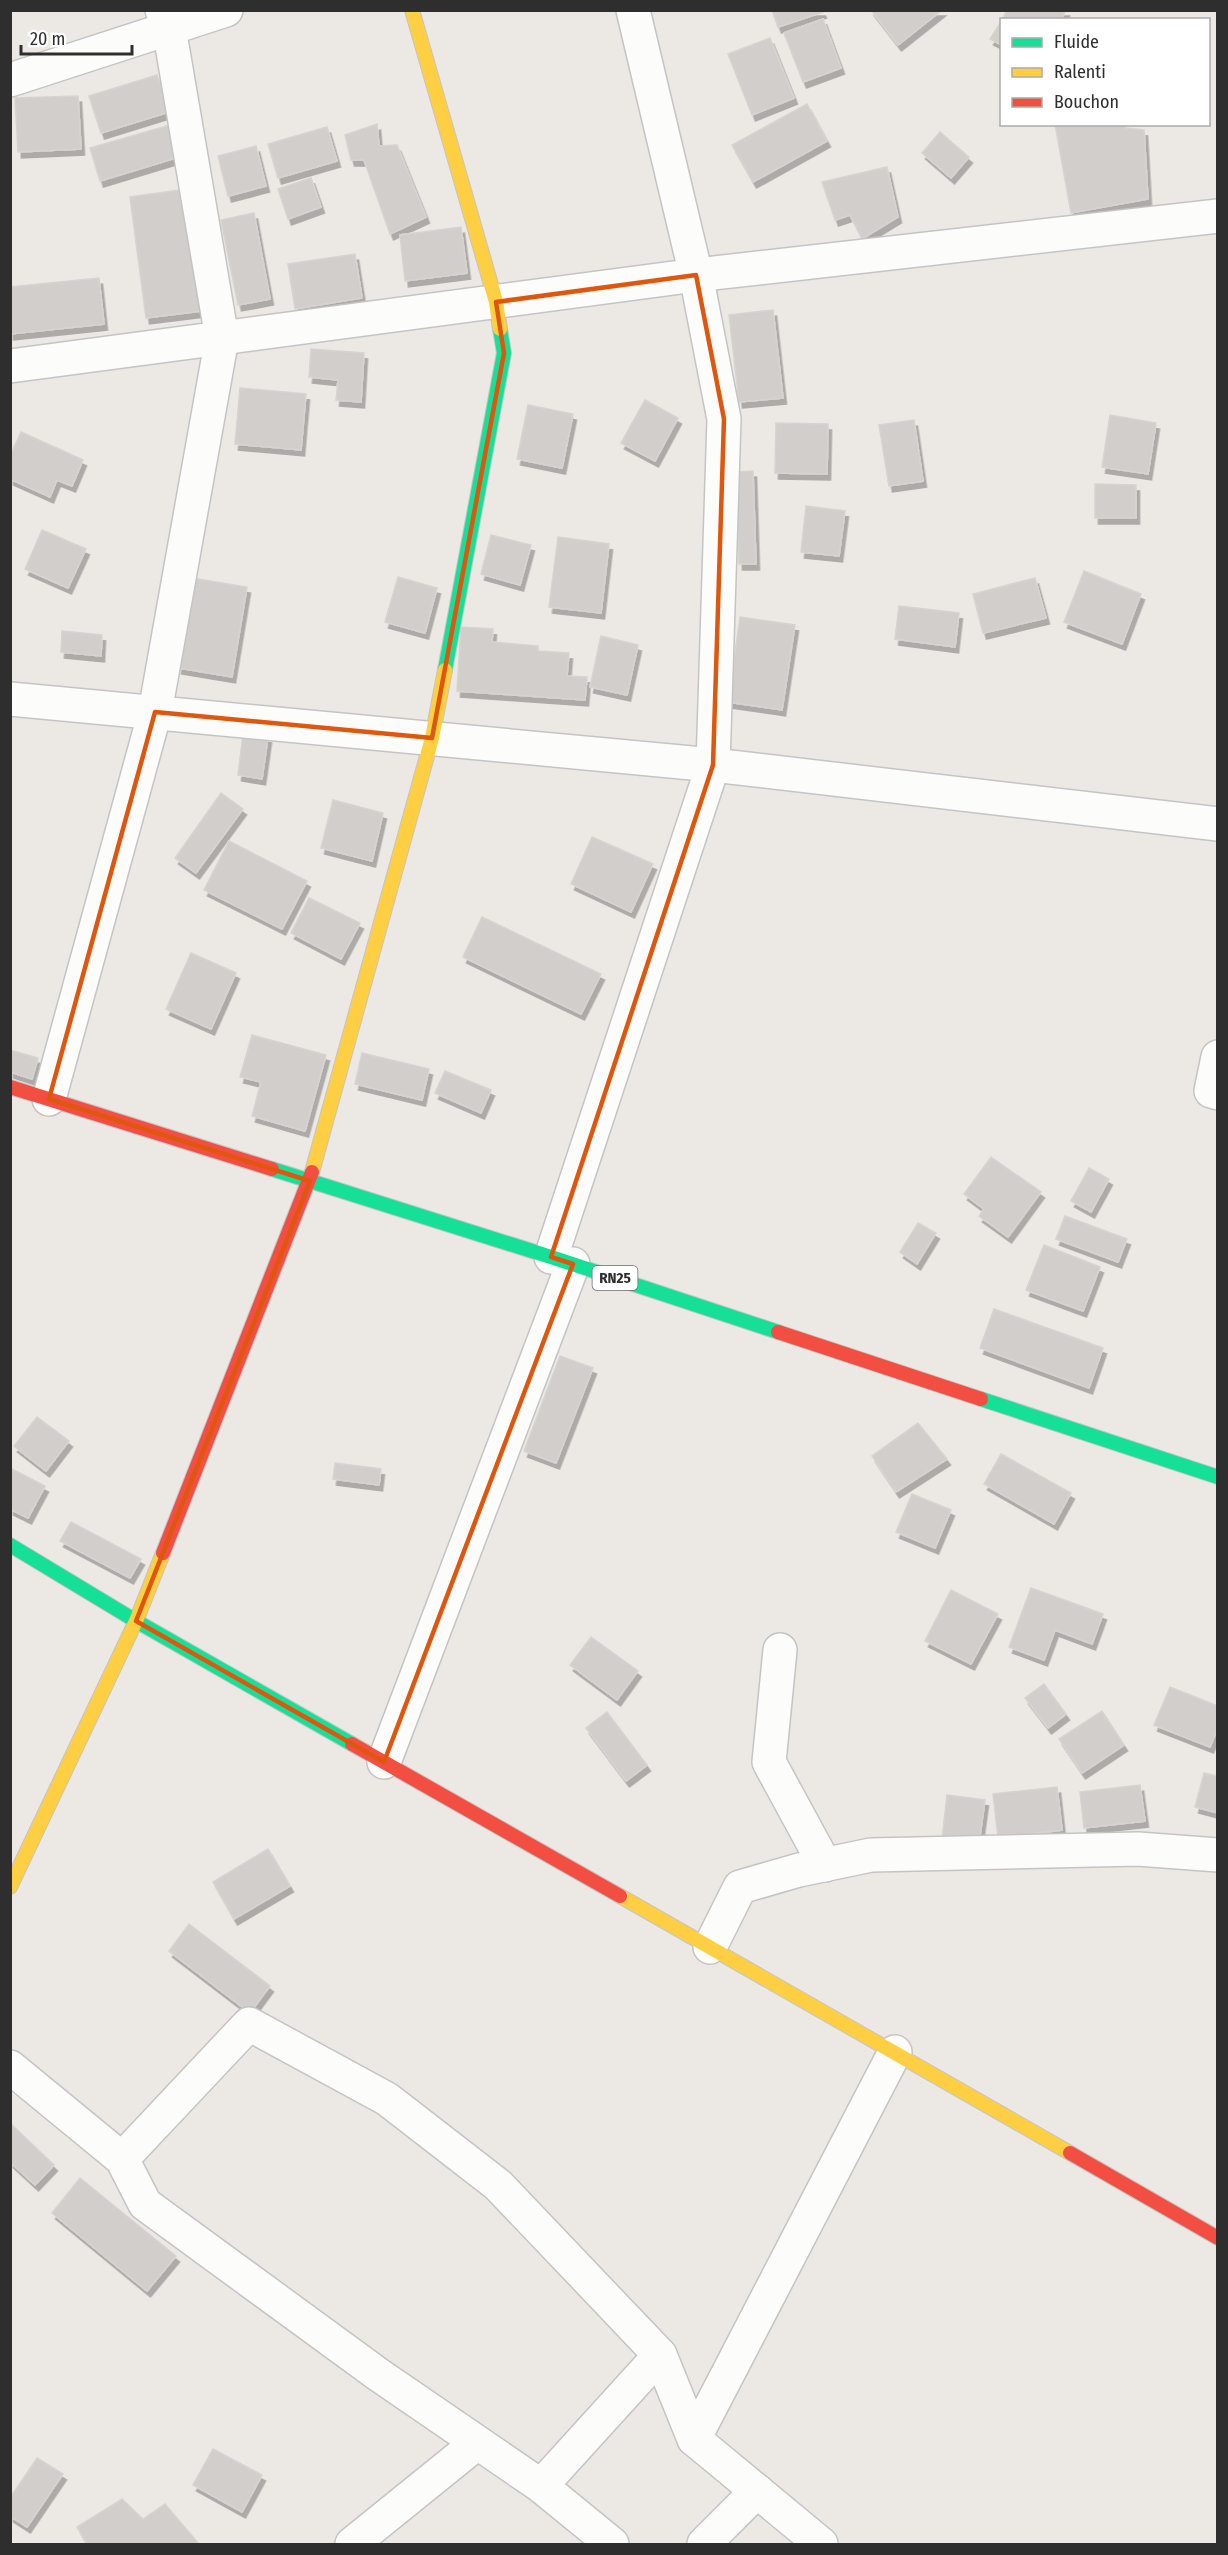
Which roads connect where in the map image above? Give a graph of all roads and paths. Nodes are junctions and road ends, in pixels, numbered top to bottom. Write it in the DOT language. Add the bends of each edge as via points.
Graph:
graph roads {
  1 [pos="226,10"];
  2 [pos="412,10"];
  3 [pos="633,10"];
  4 [pos="166,19"];
  5 [pos="10,80"];
  6 [pos="1218,216"];
  7 [pos="696,275"];
  8 [pos="496,302"];
  9 [pos="222,338"];
  10 [pos="10,366"];
  11 [pos="10,699"];
  12 [pos="154,712"];
  13 [pos="432,738"];
  14 [pos="712,765"];
  15 [pos="1218,824"];
  16 [pos="1218,1057"];
  17 [pos="10,1087"];
  18 [pos="1218,1093"];
  19 [pos="49,1099"];
  20 [pos="310,1181"];
  21 [pos="562,1260"];
  22 [pos="1218,1477"];
  23 [pos="10,1545"];
  24 [pos="136,1621"];
  25 [pos="780,1650"];
  26 [pos="384,1762"];
  27 [pos="1218,1855"];
  28 [pos="825,1865"];
  29 [pos="10,1887"];
  30 [pos="710,1947"];
  31 [pos="895,2052"];
  32 [pos="10,2067"];
  33 [pos="122,2159"];
  34 [pos="1218,2238"];
  35 [pos="660,2355"];
  36 [pos="694,2439"];
  37 [pos="477,2443"];
  38 [pos="541,2486"];
  39 [pos="757,2491"];
  40 [pos="352,2544"];
  41 [pos="612,2544"];
  42 [pos="704,2544"];
  43 [pos="821,2544"];
  1 -- 4 [label="street"];
  2 -- 8 [label="street"];
  3 -- 7 [label="street"];
  4 -- 5 [label="street"];
  4 -- 9 [label="street"];
  6 -- 7 [label="street"];
  7 -- 8 [label="street"];
  7 -- 14 [label="street" via="724,419"];
  8 -- 9 [label="street"];
  8 -- 13 [label="street" via="504,353"];
  9 -- 10 [label="street"];
  9 -- 12 [label="street"];
  11 -- 12 [label="street"];
  12 -- 13 [label="street"];
  12 -- 19 [label="street"];
  13 -- 14 [label="street"];
  13 -- 20 [label="street"];
  14 -- 15 [label="street"];
  14 -- 21 [label="street"];
  16 -- 18 [label="street" via="1211,1091"];
  17 -- 19 [label="street, RN25"];
  19 -- 20 [label="street, RN25"];
  20 -- 21 [label="street, RN25"];
  20 -- 24 [label="street"];
  21 -- 22 [label="street, RN25"];
  21 -- 26 [label="street"];
  23 -- 24 [label="street"];
  24 -- 26 [label="street"];
  24 -- 29 [label="street"];
  25 -- 28 [label="street" via="769,1762"];
  26 -- 30 [label="street"];
  27 -- 28 [label="street" via="1138,1849 871,1855"];
  28 -- 30 [label="street" via="740,1887"];
  30 -- 31 [label="street"];
  31 -- 34 [label="street"];
  31 -- 36 [label="street"];
  32 -- 33 [label="street"];
  33 -- 35 [label="street" via="249,2024 387,2100 498,2186"];
  33 -- 37 [label="street" via="145,2204"];
  35 -- 36 [label="street"];
  35 -- 38 [label="street"];
  36 -- 39 [label="street"];
  37 -- 38 [label="street"];
  37 -- 40 [label="street"];
  38 -- 41 [label="street"];
  39 -- 42 [label="street"];
  39 -- 43 [label="street"];
}
